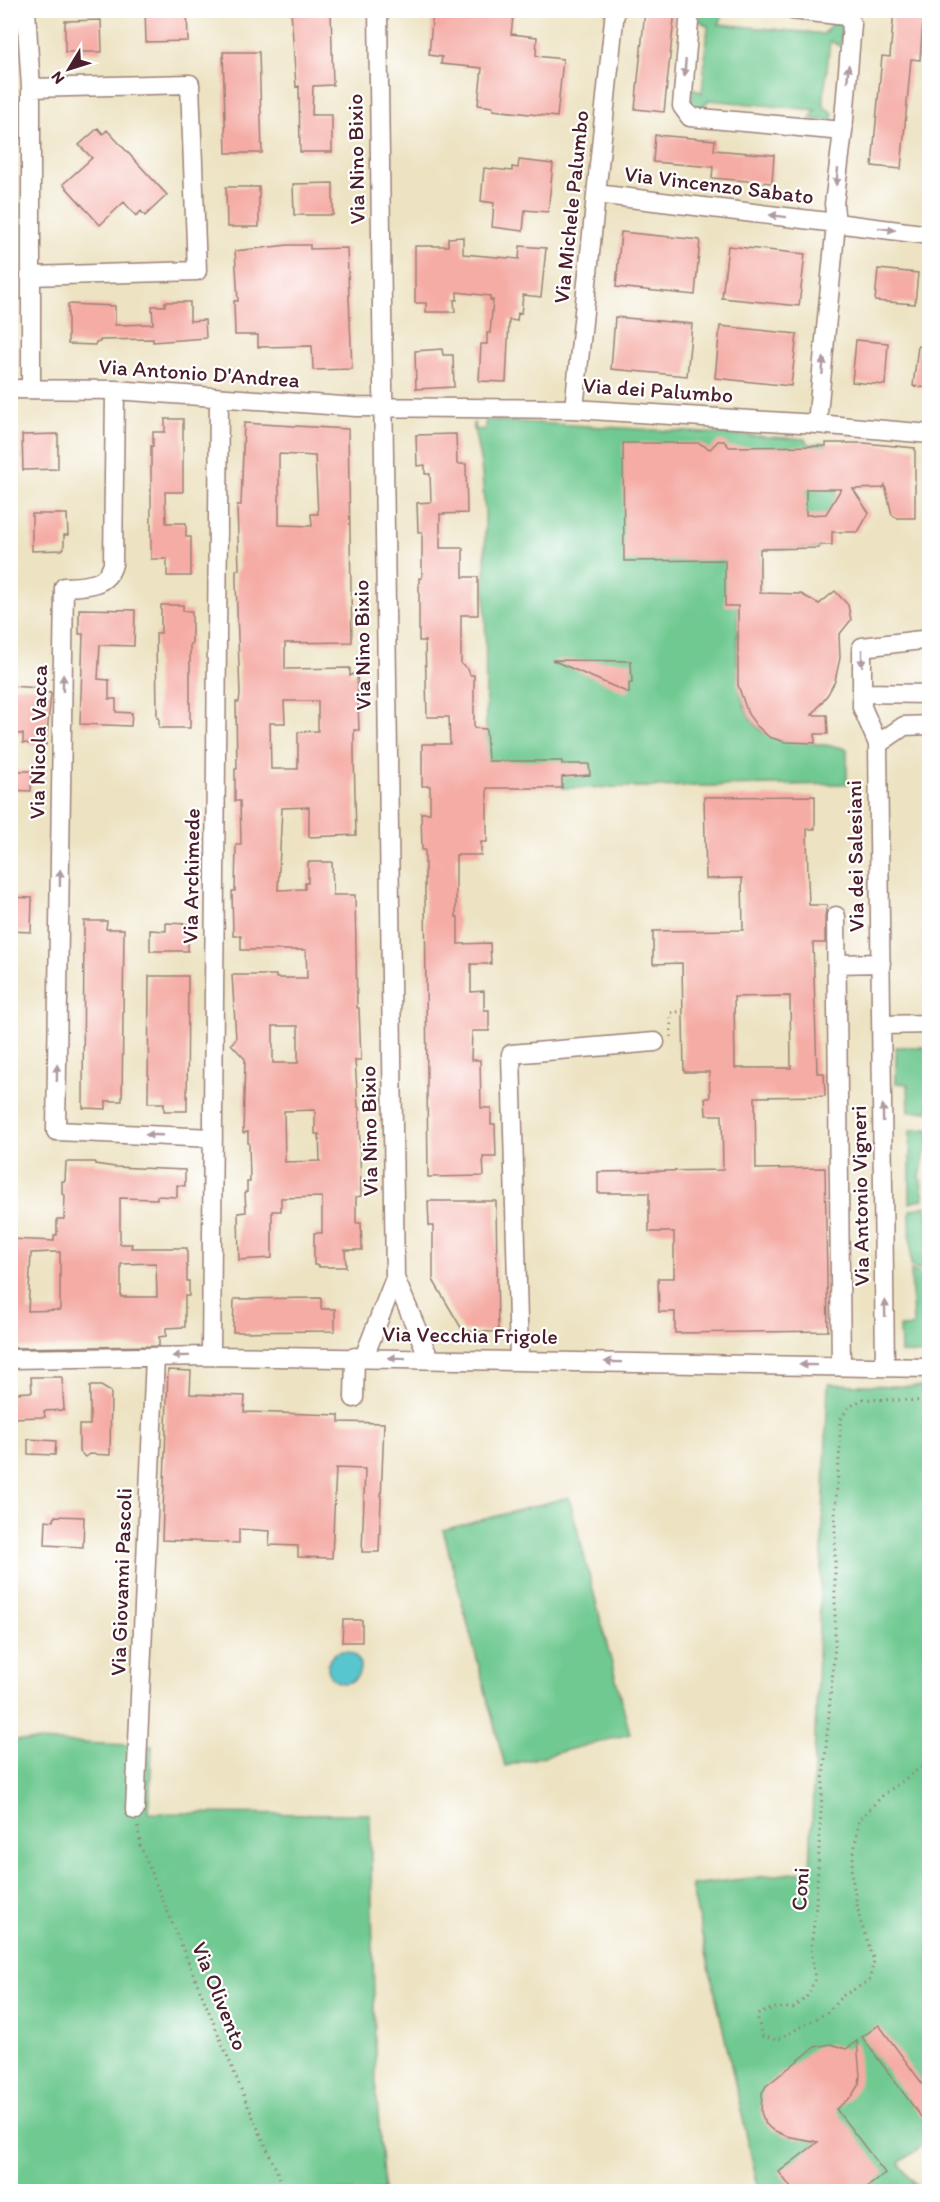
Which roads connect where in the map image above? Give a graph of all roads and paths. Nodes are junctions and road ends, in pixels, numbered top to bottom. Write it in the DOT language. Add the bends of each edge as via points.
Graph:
graph roads {
  1 [pos="26,10"];
  2 [pos="378,10"];
  3 [pos="615,10"];
  4 [pos="690,10"];
  5 [pos="792,10"];
  6 [pos="31,88"];
  7 [pos="843,131"];
  8 [pos="597,194"];
  9 [pos="836,223"];
  10 [pos="930,235"];
  11 [pos="30,276"];
  12 [pos="10,389"];
  13 [pos="31,389"];
  14 [pos="115,390"];
  15 [pos="219,398"];
  16 [pos="384,407"];
  17 [pos="574,409"];
  18 [pos="817,424"];
  19 [pos="930,434"];
  20 [pos="930,639"];
  21 [pos="862,693"];
  22 [pos="930,694"];
  23 [pos="930,724"];
  24 [pos="878,744"];
  25 [pos="836,916"];
  26 [pos="881,963"];
  27 [pos="837,964"];
  28 [pos="682,1011"];
  29 [pos="930,1024"];
  30 [pos="882,1025"];
  31 [pos="655,1042"];
  32 [pos="213,1138"];
  33 [pos="395,1278"];
  34 [pos="211,1356"];
  35 [pos="155,1357"];
  36 [pos="359,1357"];
  37 [pos="429,1358"];
  38 [pos="10,1359"];
  39 [pos="519,1360"];
  40 [pos="841,1366"];
  41 [pos="885,1367"];
  42 [pos="930,1368"];
  43 [pos="354,1398"];
  44 [pos="930,1401"];
  45 [pos="930,1761"];
  46 [pos="135,1810"];
  47 [pos="286,2192"];
  1 -- 6 [label="street"];
  2 -- 16 [label="street, Via Nino Bixio"];
  3 -- 8 [label="street, Via Michele Palumbo"];
  4 -- 7 [label="street, one-way" via="682,106 690,117"];
  7 -- 5 [label="street, one-way" via="852,24 846,16"];
  6 -- 11 [label="street"];
  6 -- 11 [label="street" via="190,84 197,271"];
  7 -- 9 [label="street, one-way" via="834,204"];
  9 -- 8 [label="street, Via Vincenzo Sabato, one-way"];
  8 -- 17 [label="street, Via Michele Palumbo"];
  9 -- 10 [label="street, Via Vincenzo Sabato, one-way"];
  18 -- 9 [label="street, one-way"];
  11 -- 13 [label="street"];
  12 -- 13 [label="street, Via Antonio D'Andrea"];
  13 -- 14 [label="street, Via Antonio D'Andrea"];
  14 -- 15 [label="street, Via Antonio D'Andrea"];
  32 -- 14 [label="street, Via Nicola Vacca, one-way" via="56,1131 64,587 87,586 111,573"];
  15 -- 16 [label="street, Via Antonio D'Andrea"];
  15 -- 32 [label="street, Via Archimede"];
  16 -- 17 [label="street, Via dei Palumbo"];
  16 -- 33 [label="street, Via Nino Bixio"];
  17 -- 18 [label="street, Via dei Palumbo"];
  18 -- 19 [label="street, Via dei Palumbo"];
  20 -- 21 [label="street, one-way" via="862,646"];
  21 -- 22 [label="street"];
  21 -- 24 [label="street" via="862,707"];
  23 -- 24 [label="street" via="904,726"];
  24 -- 26 [label="street, Via dei Salesiani"];
  25 -- 27 [label="street"];
  26 -- 27 [label="street"];
  26 -- 30 [label="street, Via dei Salesiani"];
  27 -- 40 [label="street"];
  28 -- 31 [label="path" via="672,1013 671,1040"];
  29 -- 30 [label="street"];
  41 -- 30 [label="street, Via Antonio Vigneri, one-way"];
  31 -- 39 [label="street" via="511,1053"];
  32 -- 34 [label="street, Via Archimede"];
  33 -- 36 [label="street, Via Nino Bixio"];
  33 -- 37 [label="street, Via Nino Bixio"];
  34 -- 35 [label="street, Via Vecchia Frigole, one-way"];
  34 -- 36 [label="street, Via Vecchia Frigole"];
  35 -- 38 [label="street, Via Vecchia Frigole"];
  35 -- 46 [label="street, Via Giovanni Pascoli"];
  37 -- 36 [label="street, Via Vecchia Frigole, one-way"];
  36 -- 43 [label="street"];
  37 -- 39 [label="street, Via Vecchia Frigole"];
  40 -- 39 [label="street, Via Vecchia Frigole, one-way"];
  40 -- 41 [label="street, Via Vecchia Frigole"];
  41 -- 42 [label="street, Via Vecchia Frigole"];
  44 -- 45 [label="path, Coni" via="863,1399 849,1407 840,1420 835,1645 811,1949 814,1980 806,1998 793,2008 772,2008 757,2015 762,2036 777,2040 828,2012 842,1995 869,1981 874,1961 860,1920 851,1872 859,1820 884,1795"];
  46 -- 47 [label="path, Via Olivento" via="140,1845"];
}
